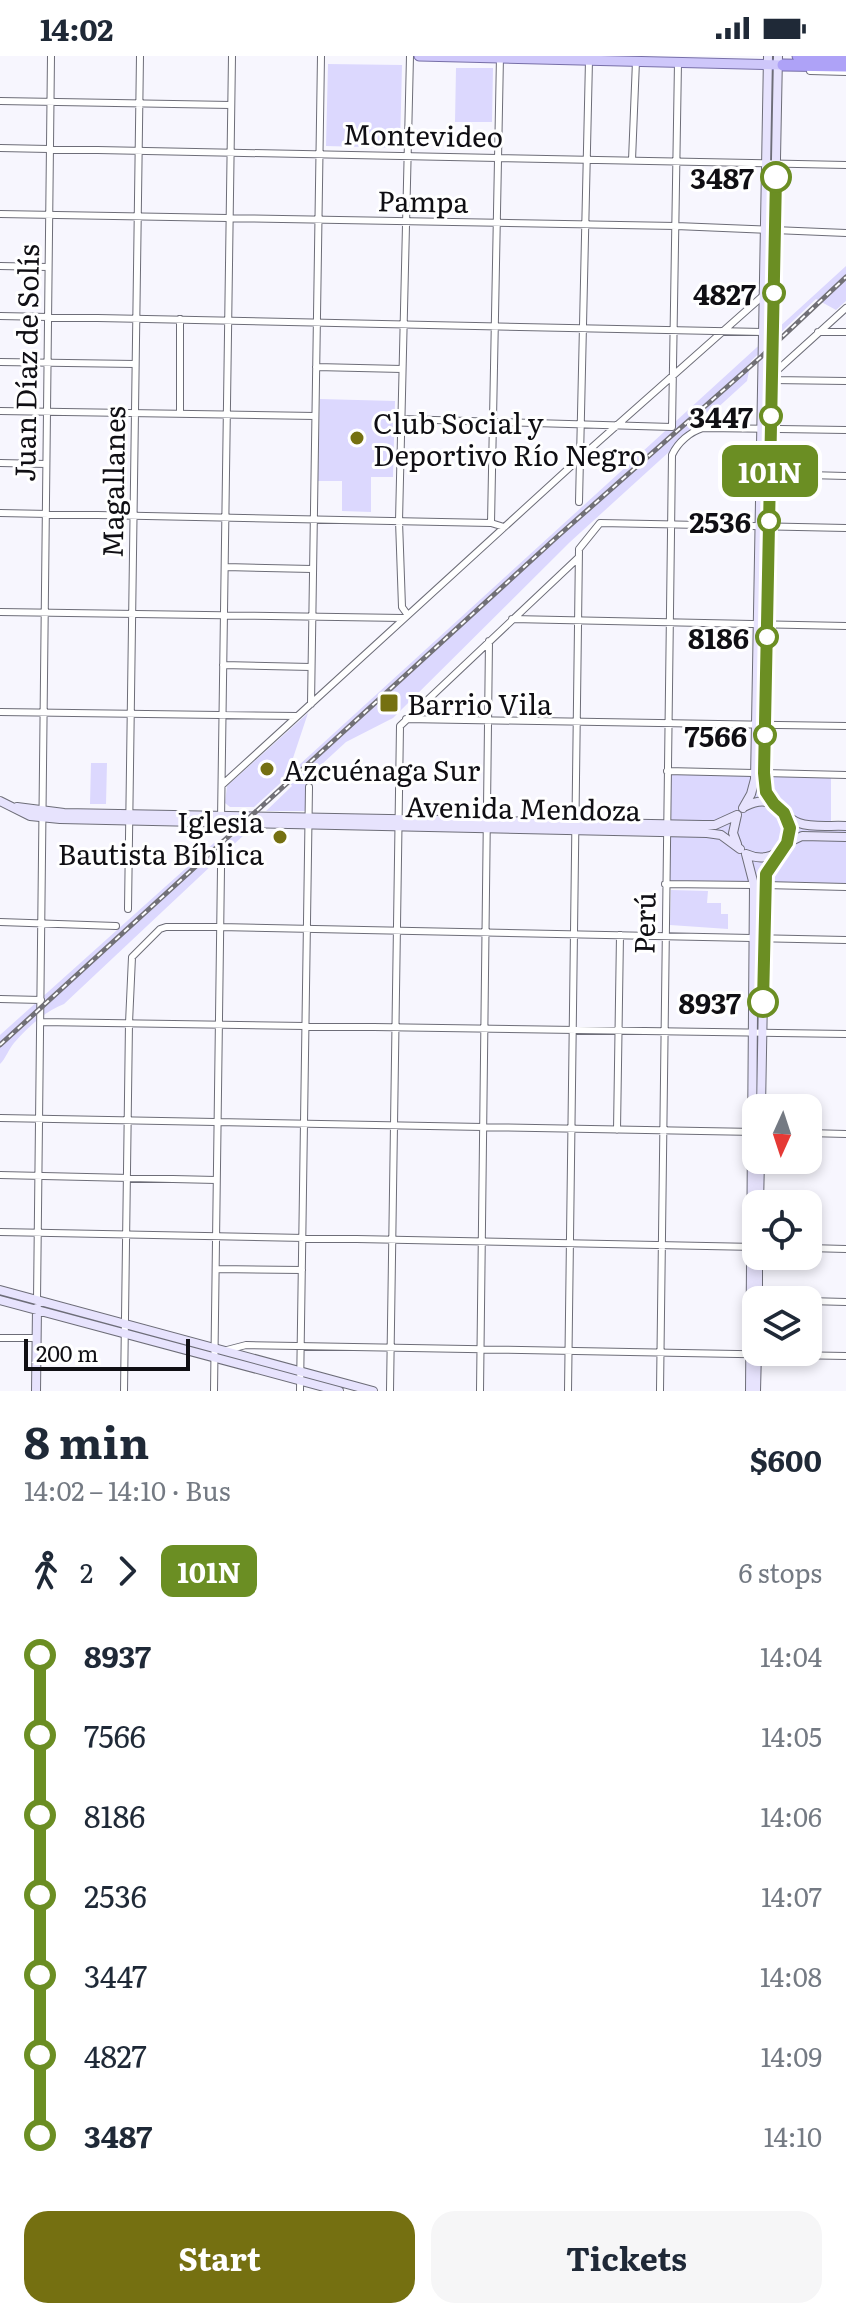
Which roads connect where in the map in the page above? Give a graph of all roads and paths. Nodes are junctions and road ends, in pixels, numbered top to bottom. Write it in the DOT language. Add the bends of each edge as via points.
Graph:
graph roads {
  1 [pos="51,56"];
  2 [pos="140,56"];
  3 [pos="232,56"];
  4 [pos="321,56"];
  5 [pos="410,56"];
  6 [pos="419,56"];
  7 [pos="798,56"];
  8 [pos="500,57"];
  9 [pos="846,57"];
  10 [pos="589,60"];
  11 [pos="636,61"];
  12 [pos="775,61"];
  13 [pos="678,62"];
  14 [pos="846,66"];
  15 [pos="846,72"];
  16 [pos="0,101"];
  17 [pos="50,102"];
  18 [pos="139,103"];
  19 [pos="231,105"];
  20 [pos="0,148"];
  21 [pos="50,149"];
  22 [pos="139,150"];
  23 [pos="230,153"];
  24 [pos="320,155"];
  25 [pos="409,155"];
  26 [pos="498,157"];
  27 [pos="587,159"];
  28 [pos="632,160"];
  29 [pos="677,161"];
  30 [pos="766,164"];
  31 [pos="776,164"];
  32 [pos="846,165"];
  33 [pos="0,214"];
  34 [pos="49,215"];
  35 [pos="139,217"];
  36 [pos="229,219"];
  37 [pos="319,220"];
  38 [pos="407,222"];
  39 [pos="497,223"];
  40 [pos="586,225"];
  41 [pos="676,226"];
  42 [pos="765,231"];
  43 [pos="775,231"];
  44 [pos="846,233"];
  45 [pos="0,266"];
  46 [pos="48,267"];
  47 [pos="774,286"];
  48 [pos="763,296"];
  49 [pos="846,308"];
  50 [pos="0,316"];
  51 [pos="48,317"];
  52 [pos="136,319"];
  53 [pos="180,319"];
  54 [pos="228,320"];
  55 [pos="316,322"];
  56 [pos="403,324"];
  57 [pos="495,326"];
  58 [pos="583,328"];
  59 [pos="674,330"];
  60 [pos="724,331"];
  61 [pos="763,332"];
  62 [pos="818,332"];
  63 [pos="846,332"];
  64 [pos="0,362"];
  65 [pos="47,363"];
  66 [pos="135,364"];
  67 [pos="316,367"];
  68 [pos="402,369"];
  69 [pos="673,375"];
  70 [pos="772,378"];
  71 [pos="846,381"];
  72 [pos="0,411"];
  73 [pos="47,412"];
  74 [pos="135,413"];
  75 [pos="180,414"];
  76 [pos="227,414"];
  77 [pos="315,416"];
  78 [pos="401,419"];
  79 [pos="493,421"];
  80 [pos="581,424"];
  81 [pos="618,424"];
  82 [pos="766,429"];
  83 [pos="846,430"];
  84 [pos="580,458"];
  85 [pos="0,463"];
  86 [pos="46,464"];
  87 [pos="770,474"];
  88 [pos="846,476"];
  89 [pos="579,502"];
  90 [pos="0,513"];
  91 [pos="45,514"];
  92 [pos="133,516"];
  93 [pos="225,517"];
  94 [pos="313,519"];
  95 [pos="399,521"];
  96 [pos="491,523"];
  97 [pos="671,525"];
  98 [pos="764,526"];
  99 [pos="504,527"];
  100 [pos="846,528"];
  101 [pos="578,558"];
  102 [pos="225,567"];
  103 [pos="312,569"];
  104 [pos="0,612"];
  105 [pos="44,612"];
  106 [pos="132,614"];
  107 [pos="223,615"];
  108 [pos="405,616"];
  109 [pos="312,617"];
  110 [pos="512,619"];
  111 [pos="578,621"];
  112 [pos="669,623"];
  113 [pos="762,624"];
  114 [pos="846,626"];
  115 [pos="489,641"];
  116 [pos="223,665"];
  117 [pos="311,667"];
  118 [pos="311,704"];
  119 [pos="0,712"];
  120 [pos="44,712"];
  121 [pos="130,714"];
  122 [pos="222,715"];
  123 [pos="297,716"];
  124 [pos="405,719"];
  125 [pos="488,721"];
  126 [pos="576,722"];
  127 [pos="668,723"];
  128 [pos="760,725"];
  129 [pos="846,726"];
  130 [pos="667,771"];
  131 [pos="759,773"];
  132 [pos="846,775"];
  133 [pos="222,785"];
  134 [pos="309,787"];
  135 [pos="0,801"];
  136 [pos="774,804"];
  137 [pos="740,812"];
  138 [pos="784,813"];
  139 [pos="44,814"];
  140 [pos="129,818"];
  141 [pos="221,819"];
  142 [pos="308,821"];
  143 [pos="397,823"];
  144 [pos="488,824"];
  145 [pos="575,826"];
  146 [pos="846,826"];
  147 [pos="666,828"];
  148 [pos="846,837"];
  149 [pos="787,843"];
  150 [pos="743,851"];
  151 [pos="779,853"];
  152 [pos="221,868"];
  153 [pos="665,884"];
  154 [pos="754,885"];
  155 [pos="765,885"];
  156 [pos="846,887"];
  157 [pos="128,909"];
  158 [pos="0,922"];
  159 [pos="42,923"];
  160 [pos="116,926"];
  161 [pos="219,927"];
  162 [pos="307,928"];
  163 [pos="396,930"];
  164 [pos="486,932"];
  165 [pos="574,934"];
  166 [pos="620,935"];
  167 [pos="665,936"];
  168 [pos="759,938"];
  169 [pos="846,940"];
  170 [pos="0,999"];
  171 [pos="41,1000"];
  172 [pos="41,1022"];
  173 [pos="129,1023"];
  174 [pos="218,1024"];
  175 [pos="305,1026"];
  176 [pos="394,1027"];
  177 [pos="485,1028"];
  178 [pos="573,1030"];
  179 [pos="618,1030"];
  180 [pos="664,1031"];
  181 [pos="758,1032"];
  182 [pos="846,1034"];
  183 [pos="756,1094"];
  184 [pos="760,1094"];
  185 [pos="0,1118"];
  186 [pos="39,1119"];
  187 [pos="127,1121"];
  188 [pos="217,1122"];
  189 [pos="304,1124"];
  190 [pos="393,1126"];
  191 [pos="484,1127"];
  192 [pos="571,1129"];
  193 [pos="617,1130"];
  194 [pos="663,1130"];
  195 [pos="742,1132"];
  196 [pos="822,1133"];
  197 [pos="846,1134"];
  198 [pos="0,1175"];
  199 [pos="38,1176"];
  200 [pos="127,1178"];
  201 [pos="216,1180"];
  202 [pos="0,1232"];
  203 [pos="37,1233"];
  204 [pos="126,1235"];
  205 [pos="216,1237"];
  206 [pos="302,1238"];
  207 [pos="392,1240"];
  208 [pos="482,1242"];
  209 [pos="570,1243"];
  210 [pos="661,1245"];
  211 [pos="742,1247"];
  212 [pos="822,1248"];
  213 [pos="846,1249"];
  214 [pos="216,1269"];
  215 [pos="302,1270"];
  216 [pos="0,1290"];
  217 [pos="0,1300"];
  218 [pos="822,1301"];
  219 [pos="846,1302"];
  220 [pos="37,1305"];
  221 [pos="125,1329"];
  222 [pos="0,1338"];
  223 [pos="37,1338"];
  224 [pos="301,1346"];
  225 [pos="391,1348"];
  226 [pos="481,1349"];
  227 [pos="569,1351"];
  228 [pos="217,1352"];
  229 [pos="660,1353"];
  230 [pos="742,1354"];
  231 [pos="822,1355"];
  232 [pos="846,1356"];
  233 [pos="754,1366"];
  234 [pos="300,1376"];
  235 [pos="36,1391"];
  236 [pos="124,1391"];
  237 [pos="214,1391"];
  238 [pos="300,1391"];
  239 [pos="339,1391"];
  240 [pos="373,1391"];
  241 [pos="390,1391"];
  242 [pos="480,1391"];
  243 [pos="568,1391"];
  244 [pos="660,1391"];
  245 [pos="753,1391"];
  1 -- 17 [label="street, Juan Díaz de Solís"];
  2 -- 18 [label="street, Magallanes"];
  3 -- 19 [label="street"];
  4 -- 24 [label="street"];
  5 -- 25 [label="street"];
  6 -- 8 [label="main road"];
  7 -- 9 [label="highway"];
  8 -- 10 [label="main road"];
  8 -- 26 [label="street"];
  10 -- 11 [label="main road"];
  10 -- 27 [label="street"];
  11 -- 13 [label="main road"];
  11 -- 28 [label="street"];
  12 -- 13 [label="main road"];
  12 -- 14 [label="highway"];
  12 -- 15 [label="street" via="798,70"];
  12 -- 30 [label="main road"];
  12 -- 31 [label="main road"];
  13 -- 29 [label="street"];
  16 -- 17 [label="street"];
  17 -- 18 [label="street"];
  17 -- 21 [label="street, Juan Díaz de Solís"];
  18 -- 19 [label="street"];
  18 -- 22 [label="street, Magallanes"];
  19 -- 23 [label="street"];
  20 -- 21 [label="street, Montevideo"];
  21 -- 22 [label="street, Montevideo"];
  21 -- 34 [label="street, Juan Díaz de Solís"];
  22 -- 23 [label="street, Montevideo"];
  22 -- 35 [label="street, Magallanes"];
  23 -- 24 [label="street, Montevideo"];
  23 -- 36 [label="street"];
  24 -- 25 [label="street, Montevideo"];
  24 -- 37 [label="street"];
  25 -- 26 [label="street, Montevideo"];
  25 -- 38 [label="street"];
  26 -- 27 [label="street, Montevideo"];
  26 -- 39 [label="street"];
  27 -- 28 [label="street, Montevideo"];
  27 -- 40 [label="street"];
  28 -- 29 [label="street, Montevideo"];
  29 -- 30 [label="street, Montevideo"];
  29 -- 41 [label="street"];
  30 -- 31 [label="street, Montevideo"];
  30 -- 42 [label="main road"];
  31 -- 32 [label="street, Montevideo"];
  31 -- 43 [label="main road"];
  33 -- 34 [label="street, Pampa"];
  34 -- 35 [label="street, Pampa"];
  34 -- 46 [label="street, Juan Díaz de Solís"];
  35 -- 36 [label="street, Pampa"];
  35 -- 52 [label="street, Magallanes"];
  36 -- 37 [label="street, Pampa"];
  36 -- 54 [label="street"];
  37 -- 38 [label="street, Pampa"];
  37 -- 55 [label="street"];
  38 -- 39 [label="street, Pampa"];
  38 -- 56 [label="street"];
  39 -- 40 [label="street, Pampa"];
  39 -- 57 [label="street"];
  40 -- 41 [label="street, Pampa"];
  40 -- 58 [label="street"];
  41 -- 42 [label="street, Pampa"];
  41 -- 59 [label="street"];
  42 -- 43 [label="street, Pampa"];
  42 -- 48 [label="main road"];
  43 -- 44 [label="street, Pampa"];
  43 -- 47 [label="main road"];
  45 -- 46 [label="street"];
  46 -- 51 [label="street, Juan Díaz de Solís"];
  47 -- 48 [label="street"];
  47 -- 70 [label="main road"];
  48 -- 60 [label="street"];
  48 -- 61 [label="main road"];
  49 -- 62 [label="street"];
  50 -- 51 [label="street"];
  51 -- 52 [label="street"];
  51 -- 65 [label="street, Juan Díaz de Solís"];
  52 -- 53 [label="street"];
  52 -- 66 [label="street, Magallanes"];
  53 -- 54 [label="street"];
  53 -- 75 [label="street"];
  54 -- 55 [label="street"];
  54 -- 76 [label="street"];
  55 -- 56 [label="street"];
  55 -- 67 [label="street"];
  56 -- 57 [label="street"];
  56 -- 68 [label="street"];
  57 -- 58 [label="street"];
  57 -- 79 [label="street"];
  58 -- 59 [label="street"];
  58 -- 80 [label="street"];
  59 -- 60 [label="street"];
  59 -- 69 [label="street"];
  60 -- 61 [label="street"];
  60 -- 69 [label="street"];
  61 -- 82 [label="main road"];
  62 -- 63 [label="street"];
  62 -- 70 [label="street"];
  64 -- 65 [label="street"];
  65 -- 66 [label="street"];
  65 -- 73 [label="street, Juan Díaz de Solís"];
  66 -- 74 [label="street, Magallanes"];
  67 -- 68 [label="street"];
  67 -- 77 [label="street"];
  68 -- 78 [label="street"];
  69 -- 81 [label="street"];
  69 -- 81 [label="street" via="672,427"];
  70 -- 71 [label="street"];
  70 -- 82 [label="main road"];
  72 -- 73 [label="street"];
  73 -- 74 [label="street"];
  73 -- 86 [label="street, Juan Díaz de Solís"];
  74 -- 75 [label="street"];
  74 -- 92 [label="street, Magallanes"];
  75 -- 76 [label="street"];
  76 -- 77 [label="street"];
  76 -- 93 [label="street"];
  77 -- 94 [label="street"];
  78 -- 79 [label="street"];
  78 -- 95 [label="street"];
  79 -- 80 [label="street"];
  79 -- 96 [label="street"];
  80 -- 81 [label="street"];
  80 -- 84 [label="street"];
  81 -- 84 [label="street"];
  82 -- 83 [label="street"];
  82 -- 87 [label="main road"];
  82 -- 97 [label="street, Perú" via="703,428 676,447"];
  82 -- 98 [label="main road"];
  84 -- 89 [label="street"];
  84 -- 99 [label="street"];
  85 -- 86 [label="street"];
  86 -- 91 [label="street, Juan Díaz de Solís"];
  87 -- 88 [label="street"];
  87 -- 98 [label="main road"];
  90 -- 91 [label="street"];
  91 -- 92 [label="street"];
  91 -- 105 [label="street, Juan Díaz de Solís"];
  92 -- 93 [label="street"];
  92 -- 106 [label="street, Magallanes"];
  93 -- 94 [label="street"];
  93 -- 102 [label="street"];
  94 -- 95 [label="street"];
  94 -- 103 [label="street"];
  95 -- 96 [label="street"];
  95 -- 108 [label="street"];
  96 -- 99 [label="street"];
  97 -- 98 [label="street"];
  97 -- 101 [label="street" via="600,523"];
  97 -- 112 [label="street, Perú"];
  98 -- 100 [label="street"];
  98 -- 113 [label="main road"];
  99 -- 108 [label="street"];
  101 -- 110 [label="street"];
  101 -- 111 [label="street"];
  102 -- 103 [label="street"];
  102 -- 107 [label="street"];
  103 -- 109 [label="street"];
  104 -- 105 [label="street"];
  105 -- 106 [label="street"];
  105 -- 120 [label="street, Juan Díaz de Solís"];
  106 -- 107 [label="street"];
  106 -- 121 [label="street, Magallanes"];
  107 -- 109 [label="street"];
  107 -- 116 [label="street"];
  108 -- 109 [label="street"];
  108 -- 118 [label="street"];
  109 -- 117 [label="street"];
  110 -- 111 [label="street"];
  110 -- 115 [label="street"];
  111 -- 112 [label="street"];
  111 -- 126 [label="street"];
  112 -- 113 [label="street"];
  112 -- 127 [label="street, Perú"];
  113 -- 114 [label="street"];
  113 -- 128 [label="main road"];
  115 -- 124 [label="street"];
  115 -- 125 [label="street"];
  116 -- 117 [label="street"];
  116 -- 122 [label="street"];
  117 -- 118 [label="street"];
  118 -- 123 [label="street"];
  119 -- 120 [label="street"];
  120 -- 121 [label="street"];
  120 -- 139 [label="street, Juan Díaz de Solís"];
  121 -- 122 [label="street"];
  121 -- 140 [label="street, Magallanes"];
  122 -- 123 [label="street"];
  122 -- 133 [label="street"];
  123 -- 133 [label="street"];
  124 -- 125 [label="street"];
  124 -- 143 [label="street" via="400,726"];
  125 -- 126 [label="street"];
  125 -- 144 [label="street"];
  126 -- 127 [label="street"];
  126 -- 145 [label="street"];
  127 -- 128 [label="street"];
  127 -- 130 [label="street, Perú"];
  128 -- 129 [label="street"];
  128 -- 131 [label="main road"];
  130 -- 131 [label="street"];
  130 -- 147 [label="street, Perú"];
  131 -- 132 [label="street"];
  131 -- 136 [label="main road"];
  131 -- 137 [label="main road"];
  133 -- 141 [label="street"];
  134 -- 142 [label="street"];
  135 -- 139 [label="main road, Avenida Mendoza" via="30,816"];
  136 -- 137 [label="main road" via="758,801"];
  136 -- 138 [label="main road"];
  137 -- 147 [label="main road, Avenida Mendoza" via="715,825"];
  137 -- 150 [label="main road" via="733,833"];
  138 -- 146 [label="main road" via="807,825"];
  138 -- 149 [label="main road" via="790,828"];
  139 -- 140 [label="main road, Avenida Mendoza"];
  139 -- 159 [label="street, Juan Díaz de Solís"];
  140 -- 141 [label="main road, Avenida Mendoza"];
  140 -- 157 [label="street, Magallanes"];
  141 -- 142 [label="main road, Avenida Mendoza"];
  142 -- 143 [label="main road, Avenida Mendoza"];
  142 -- 162 [label="street"];
  143 -- 144 [label="main road, Avenida Mendoza"];
  143 -- 163 [label="street"];
  144 -- 145 [label="main road, Avenida Mendoza"];
  144 -- 164 [label="street"];
  145 -- 147 [label="main road, Avenida Mendoza"];
  145 -- 165 [label="street"];
  147 -- 150 [label="main road, Avenida Mendoza" via="721,835"];
  147 -- 153 [label="street, Perú"];
  148 -- 149 [label="main road" via="802,836"];
  149 -- 151 [label="main road"];
  150 -- 151 [label="main road" via="763,858"];
  150 -- 154 [label="main road"];
  151 -- 155 [label="main road"];
  152 -- 161 [label="street"];
  153 -- 154 [label="street"];
  153 -- 167 [label="street, Perú"];
  154 -- 168 [label="main road"];
  155 -- 156 [label="street"];
  155 -- 168 [label="main road"];
  158 -- 159 [label="street"];
  159 -- 160 [label="street"];
  159 -- 171 [label="street, Juan Díaz de Solís"];
  161 -- 162 [label="street"];
  161 -- 173 [label="street" via="163,927 133,954"];
  161 -- 174 [label="street"];
  162 -- 163 [label="street"];
  162 -- 175 [label="street"];
  163 -- 164 [label="street"];
  163 -- 176 [label="street"];
  164 -- 165 [label="street"];
  164 -- 177 [label="street"];
  165 -- 166 [label="street"];
  165 -- 178 [label="street"];
  166 -- 167 [label="street"];
  166 -- 179 [label="street"];
  167 -- 168 [label="street"];
  167 -- 180 [label="street, Perú"];
  168 -- 169 [label="street"];
  168 -- 181 [label="main road"];
  170 -- 171 [label="street"];
  171 -- 172 [label="street, Juan Díaz de Solís"];
  172 -- 173 [label="street"];
  172 -- 186 [label="street, Juan Díaz de Solís"];
  173 -- 174 [label="street"];
  173 -- 187 [label="street"];
  174 -- 175 [label="street"];
  174 -- 188 [label="street"];
  175 -- 176 [label="street"];
  175 -- 189 [label="street"];
  176 -- 177 [label="street"];
  176 -- 190 [label="street"];
  177 -- 178 [label="street"];
  177 -- 191 [label="street"];
  178 -- 179 [label="street"];
  178 -- 192 [label="street"];
  179 -- 180 [label="street"];
  179 -- 193 [label="street"];
  180 -- 181 [label="street"];
  180 -- 194 [label="street, Perú"];
  181 -- 182 [label="street"];
  181 -- 183 [label="main road"];
  181 -- 184 [label="main road"];
  185 -- 186 [label="street"];
  186 -- 187 [label="street"];
  186 -- 199 [label="street, Juan Díaz de Solís"];
  187 -- 188 [label="street"];
  187 -- 200 [label="street"];
  188 -- 189 [label="street"];
  188 -- 201 [label="street"];
  189 -- 190 [label="street"];
  189 -- 206 [label="street"];
  190 -- 191 [label="street"];
  190 -- 207 [label="street"];
  191 -- 192 [label="street"];
  191 -- 208 [label="street"];
  192 -- 193 [label="street"];
  192 -- 209 [label="street"];
  193 -- 194 [label="street"];
  194 -- 195 [label="street"];
  194 -- 210 [label="street, Perú"];
  196 -- 197 [label="street"];
  198 -- 199 [label="street"];
  199 -- 200 [label="street"];
  199 -- 203 [label="street, Juan Díaz de Solís"];
  200 -- 201 [label="street"];
  200 -- 204 [label="street"];
  201 -- 205 [label="street"];
  202 -- 203 [label="street"];
  203 -- 204 [label="street"];
  203 -- 220 [label="street, Juan Díaz de Solís"];
  204 -- 205 [label="street"];
  204 -- 221 [label="street"];
  205 -- 206 [label="street"];
  205 -- 214 [label="street"];
  206 -- 207 [label="street"];
  206 -- 215 [label="street"];
  207 -- 208 [label="street"];
  207 -- 225 [label="street"];
  208 -- 209 [label="street"];
  208 -- 226 [label="street"];
  209 -- 210 [label="street"];
  209 -- 227 [label="street"];
  210 -- 211 [label="street"];
  210 -- 229 [label="street, Perú"];
  212 -- 213 [label="street"];
  214 -- 215 [label="street"];
  214 -- 228 [label="street"];
  215 -- 224 [label="street"];
  216 -- 220 [label="main road"];
  217 -- 220 [label="main road"];
  218 -- 219 [label="street"];
  220 -- 221 [label="main road"];
  220 -- 223 [label="main road, Juan Díaz de Solís"];
  221 -- 228 [label="main road"];
  221 -- 236 [label="street"];
  222 -- 223 [label="street"];
  223 -- 235 [label="main road, Juan Díaz de Solís"];
  224 -- 225 [label="street"];
  224 -- 228 [label="street" via="246,1345"];
  224 -- 234 [label="street"];
  225 -- 226 [label="street"];
  225 -- 241 [label="street"];
  226 -- 227 [label="street"];
  226 -- 242 [label="street"];
  227 -- 229 [label="street"];
  227 -- 243 [label="street"];
  228 -- 234 [label="main road"];
  228 -- 237 [label="street"];
  229 -- 230 [label="street"];
  229 -- 244 [label="street, Perú"];
  231 -- 232 [label="street"];
  233 -- 245 [label="main road"];
  234 -- 238 [label="street"];
  234 -- 239 [label="main road"];
  234 -- 240 [label="main road"];
}
